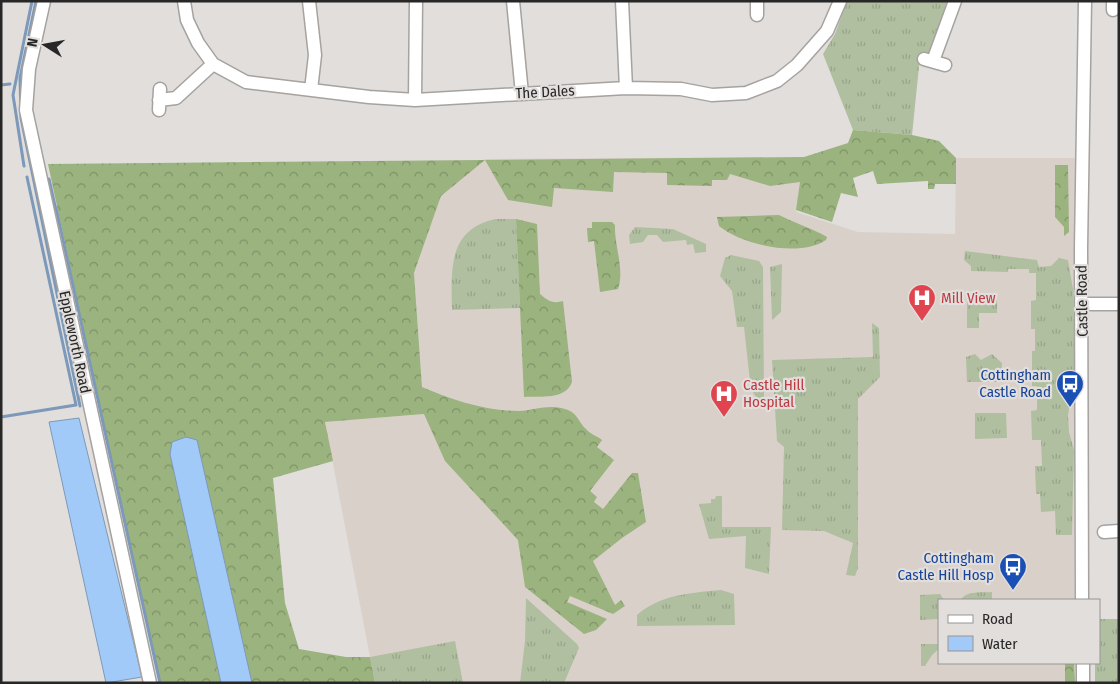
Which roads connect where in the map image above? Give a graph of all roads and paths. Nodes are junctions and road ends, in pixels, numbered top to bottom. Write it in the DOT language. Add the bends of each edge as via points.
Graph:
graph roads {
  1 [pos="44,1"];
  2 [pos="184,1"];
  3 [pos="309,1"];
  4 [pos="416,1"];
  5 [pos="513,1"];
  6 [pos="622,1"];
  7 [pos="757,1"];
  8 [pos="840,1"];
  9 [pos="955,1"];
  10 [pos="1085,1"];
  11 [pos="757,15"];
  12 [pos="934,61"];
  13 [pos="212,64"];
  14 [pos="626,88"];
  15 [pos="311,90"];
  16 [pos="522,94"];
  17 [pos="159,100"];
  18 [pos="414,100"];
  19 [pos="1082,304"];
  20 [pos="1119,304"];
  21 [pos="1119,531"];
  22 [pos="1104,532"];
  23 [pos="1082,599"];
  24 [pos="1083,664"];
  25 [pos="150,683"];
  26 [pos="1083,683"];
  1 -- 25 [label="street, Eppleworth Road" via="29,69 26,110"];
  2 -- 13 [label="street, The Dales" via="191,28"];
  3 -- 15 [label="street" via="315,55"];
  4 -- 18 [label="street"];
  5 -- 16 [label="street"];
  6 -- 14 [label="street"];
  7 -- 11 [label="street"];
  8 -- 14 [label="street, The Dales" via="827,31 797,65 776,81 746,93 712,95 681,89"];
  9 -- 12 [label="street"];
  10 -- 19 [label="street, Castle Road"];
  13 -- 15 [label="street, The Dales" via="246,82"];
  13 -- 17 [label="street" via="176,98"];
  14 -- 16 [label="street, The Dales"];
  15 -- 18 [label="street, The Dales"];
  16 -- 18 [label="street, The Dales"];
  19 -- 20 [label="street"];
  19 -- 23 [label="street, Castle Road"];
  21 -- 22 [label="street"];
  24 -- 26 [label="street"];
}
